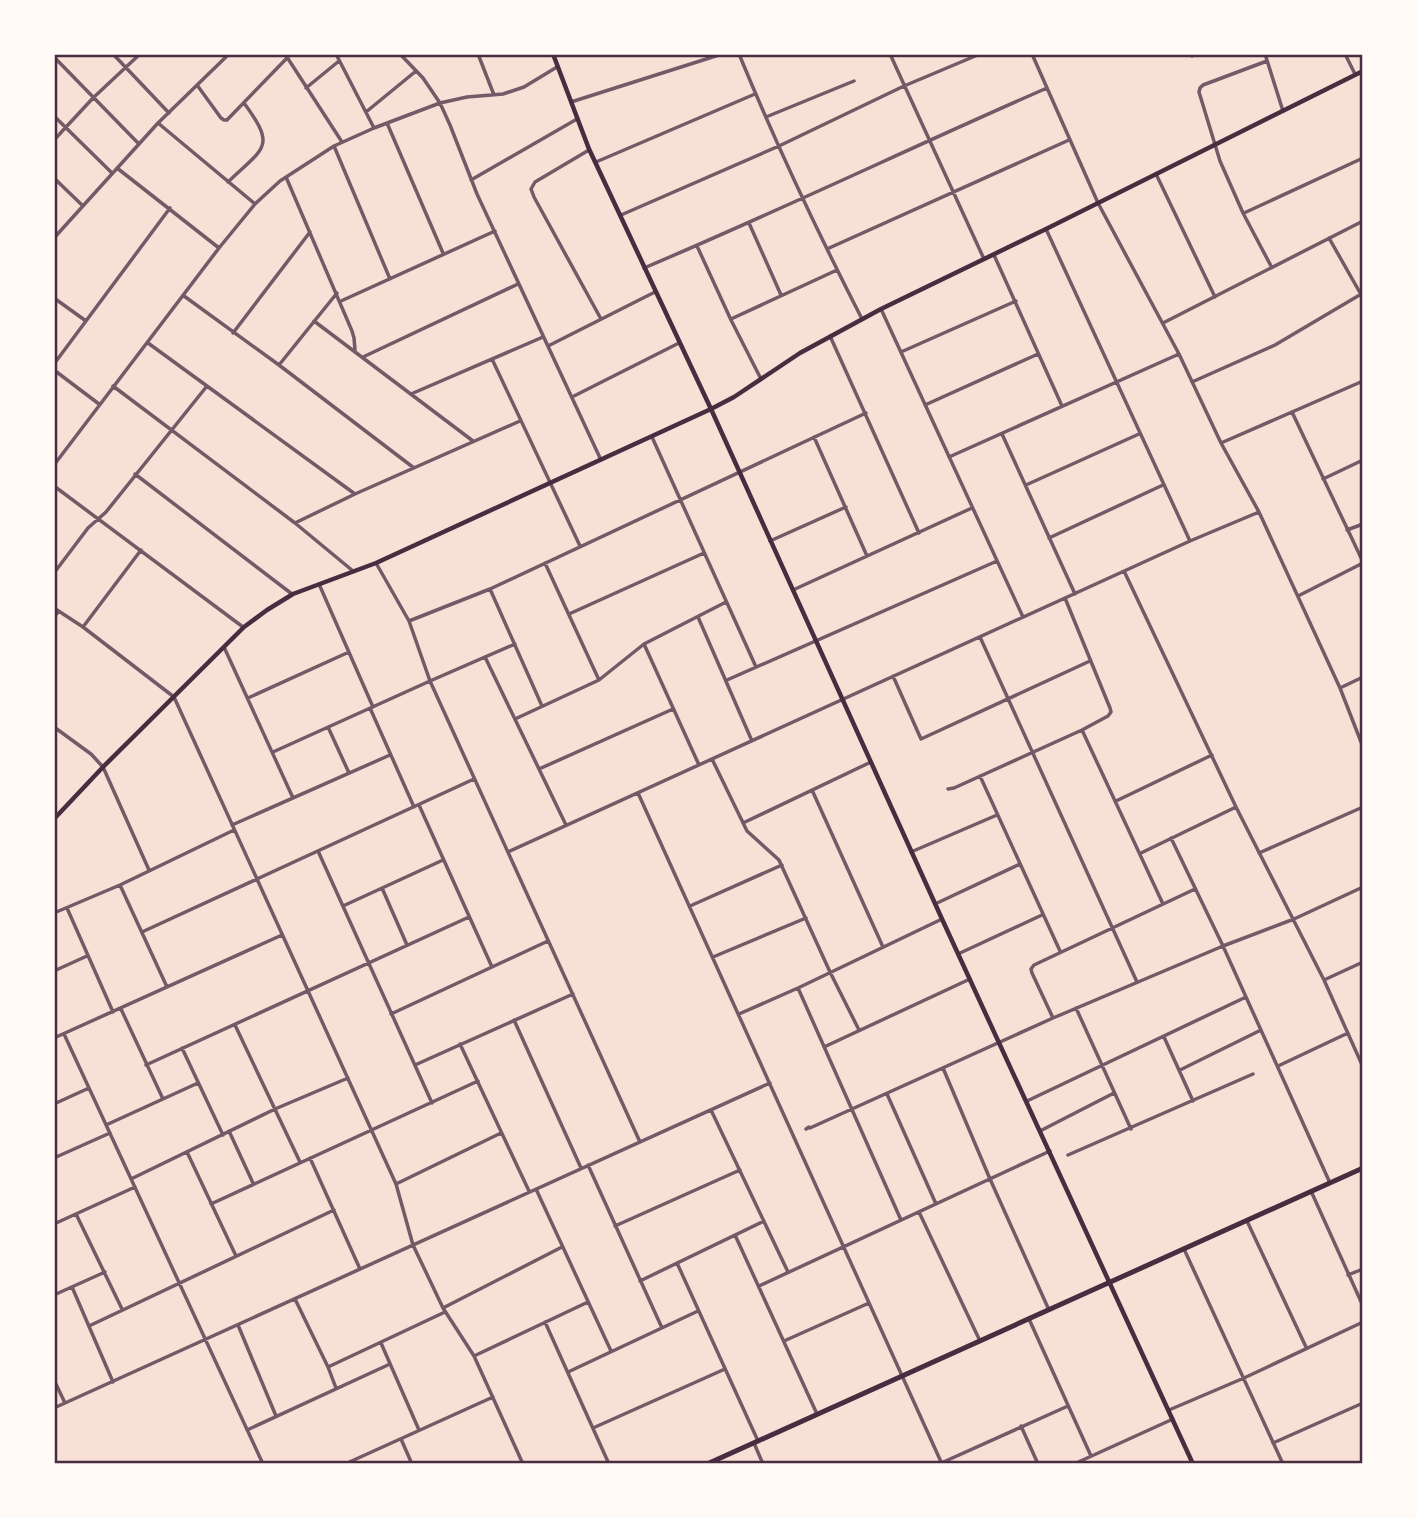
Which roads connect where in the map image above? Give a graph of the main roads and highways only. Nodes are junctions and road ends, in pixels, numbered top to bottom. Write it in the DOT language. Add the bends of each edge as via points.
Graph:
graph roads {
  1 [pos="552,54"];
  2 [pos="1363,71"];
  3 [pos="711,409"];
  4 [pos="54,818"];
  5 [pos="1363,1168"];
  6 [pos="1110,1283"];
  7 [pos="707,1464"];
  8 [pos="1193,1464"];
  1 -- 3 [label="main road" via="589,149"];
  2 -- 3 [label="main road" via="881,309"];
  3 -- 4 [label="main road" via="376,563 293,594 267,610 224,646"];
  3 -- 6 [label="main road"];
  5 -- 6 [label="highway"];
  6 -- 7 [label="highway"];
  6 -- 8 [label="main road"];
}
